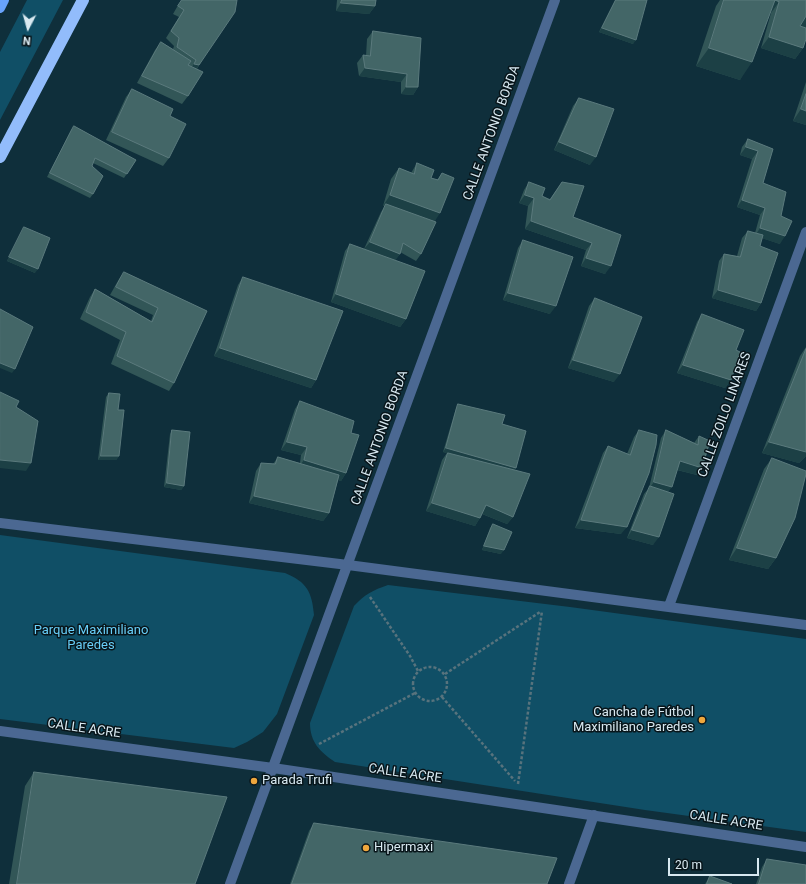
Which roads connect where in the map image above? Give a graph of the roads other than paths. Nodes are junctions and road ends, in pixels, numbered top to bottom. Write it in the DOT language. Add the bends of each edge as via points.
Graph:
graph roads {
  1 [pos="4,0"];
  2 [pos="83,0"];
  3 [pos="555,0"];
  4 [pos="0,8"];
  5 [pos="0,157"];
  6 [pos="806,232"];
  7 [pos="0,523"];
  8 [pos="348,564"];
  9 [pos="668,606"];
  10 [pos="806,625"];
  11 [pos="0,731"];
  12 [pos="273,768"];
  13 [pos="594,814"];
  14 [pos="806,847"];
  15 [pos="230,884"];
  16 [pos="569,884"];
  1 -- 4 [label="main road"];
  2 -- 5 [label="highway"];
  3 -- 8 [label="street, CALLE ANTONIO BORDA"];
  6 -- 9 [label="street, CALLE ZOILO LINARES"];
  7 -- 8 [label="street"];
  8 -- 9 [label="street"];
  8 -- 12 [label="street, CALLE ANTONIO BORDA"];
  9 -- 10 [label="street"];
  11 -- 12 [label="street, CALLE ACRE"];
  12 -- 13 [label="street, CALLE ACRE"];
  12 -- 15 [label="street, CALLE ANTONIO BORDA"];
  13 -- 14 [label="street, CALLE ACRE"];
  13 -- 16 [label="street"];
}
